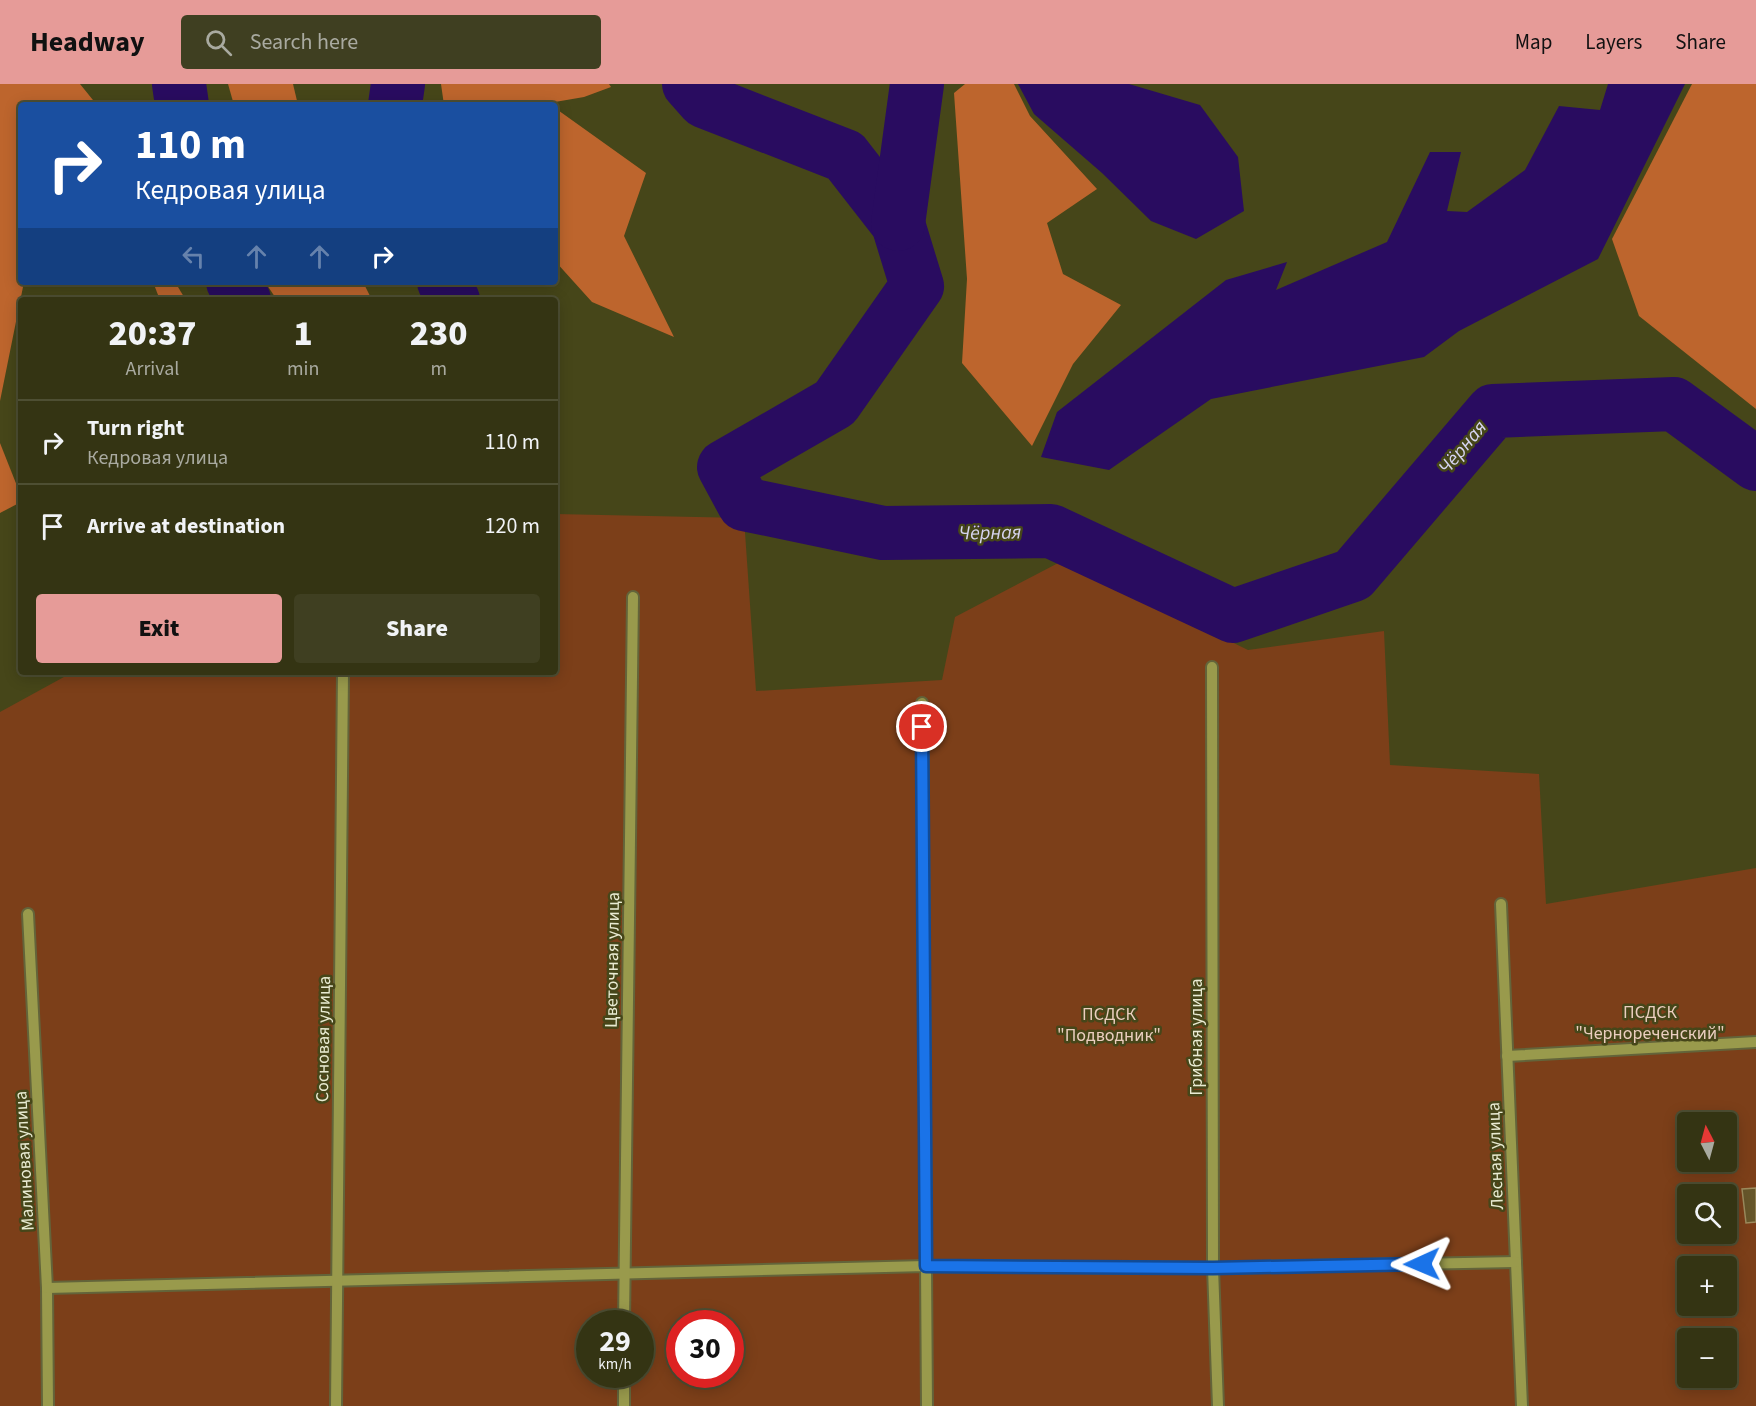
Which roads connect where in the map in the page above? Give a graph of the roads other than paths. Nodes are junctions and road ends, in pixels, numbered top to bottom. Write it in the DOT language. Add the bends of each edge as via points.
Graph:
graph roads {
  1 [pos="633,597"];
  2 [pos="1212,667"];
  3 [pos="343,675"];
  4 [pos="922,703"];
  5 [pos="1501,904"];
  6 [pos="28,914"];
  7 [pos="1756,1042"];
  8 [pos="1508,1056"];
  9 [pos="1516,1262"];
  10 [pos="926,1266"];
  11 [pos="1213,1268"];
  12 [pos="624,1274"];
  13 [pos="337,1281"];
  14 [pos="47,1288"];
  15 [pos="624,1310"];
  16 [pos="624,1388"];
  17 [pos="48,1406"];
  18 [pos="336,1406"];
  19 [pos="624,1406"];
  20 [pos="927,1406"];
  21 [pos="1218,1406"];
  22 [pos="1522,1406"];
  1 -- 12 [label="street, Цветочная улица"];
  2 -- 11 [label="street, Грибная улица"];
  3 -- 13 [label="street, Сосновая улица"];
  4 -- 10 [label="street"];
  5 -- 8 [label="street, Лесная улица"];
  6 -- 14 [label="street, Малиновая улица"];
  7 -- 8 [label="street"];
  8 -- 9 [label="street, Лесная улица"];
  9 -- 11 [label="street"];
  9 -- 22 [label="street, Лесная улица"];
  10 -- 11 [label="street"];
  10 -- 12 [label="street"];
  10 -- 20 [label="street"];
  11 -- 21 [label="street, Грибная улица"];
  12 -- 13 [label="street"];
  12 -- 15 [label="street, Цветочная улица"];
  13 -- 14 [label="street"];
  13 -- 18 [label="street, Сосновая улица"];
  14 -- 17 [label="street, Малиновая улица"];
  16 -- 19 [label="street"];
}
